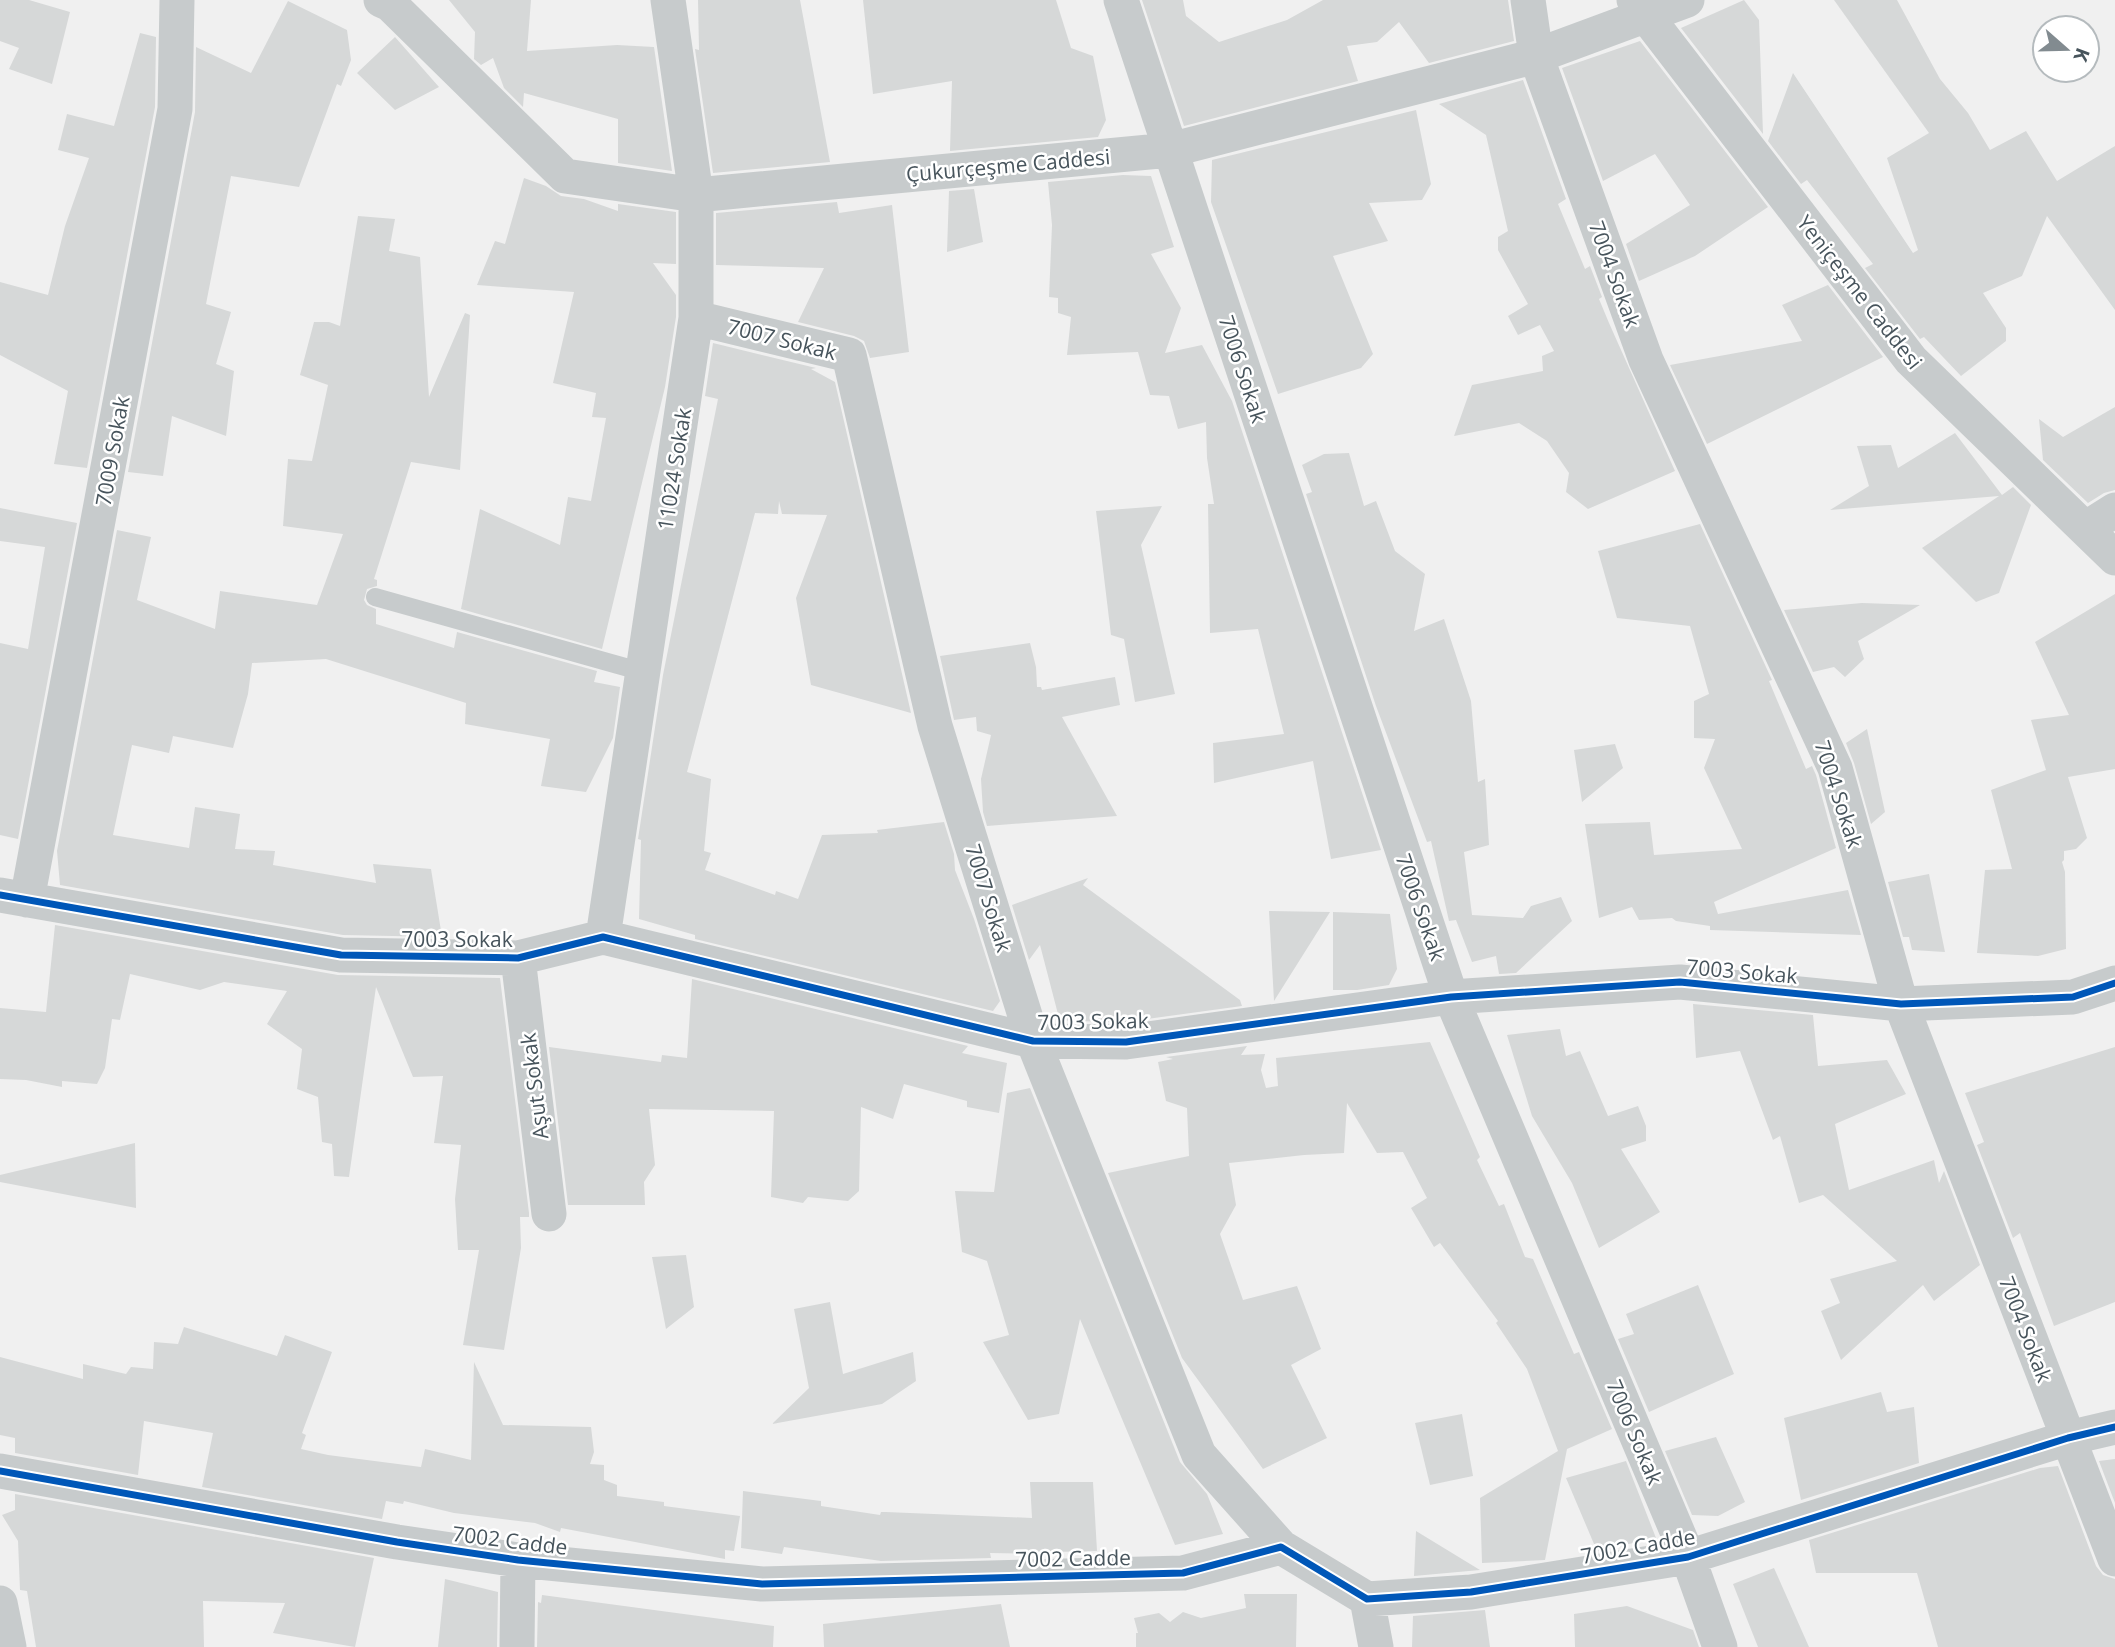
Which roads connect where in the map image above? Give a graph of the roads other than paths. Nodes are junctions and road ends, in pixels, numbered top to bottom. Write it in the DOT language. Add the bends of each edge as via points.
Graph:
graph roads {
  1 [pos="177,0"];
  2 [pos="381,0"];
  3 [pos="668,0"];
  4 [pos="1121,0"];
  5 [pos="1528,0"];
  6 [pos="1687,0"];
  7 [pos="1640,8"];
  8 [pos="1536,56"];
  9 [pos="1170,150"];
  10 [pos="696,195"];
  11 [pos="696,318"];
  12 [pos="2115,510"];
  13 [pos="2085,529"];
  14 [pos="2115,558"];
  15 [pos="374,597"];
  16 [pos="643,672"];
  17 [pos="14,897"];
  18 [pos="604,937"];
  19 [pos="519,958"];
  20 [pos="2115,983"];
  21 [pos="1451,997"];
  22 [pos="1902,1004"];
  23 [pos="1033,1041"];
  24 [pos="549,1214"];
  25 [pos="2115,1427"];
  26 [pos="2068,1437"];
  27 [pos="0,1471"];
  28 [pos="1281,1546"];
  29 [pos="1688,1558"];
  30 [pos="2115,1559"];
  31 [pos="519,1560"];
  32 [pos="1367,1598"];
  33 [pos="0,1603"];
  34 [pos="9,1647"];
  35 [pos="517,1647"];
  36 [pos="1376,1647"];
  37 [pos="1720,1647"];
  1 -- 17 [label="street, 7009 Sokak" via="175,109"];
  2 -- 10 [label="street, Çukurçeşme Caddesi" via="565,176"];
  3 -- 10 [label="street, 11024 Sokak"];
  4 -- 9 [label="street, 7006 Sokak"];
  5 -- 8 [label="street, 7004 Sokak"];
  6 -- 7 [label="street, Çukurçeşme Caddesi"];
  7 -- 8 [label="street, Çukurçeşme Caddesi"];
  7 -- 13 [label="street, Yeniçeşme Caddesi" via="1912,360"];
  8 -- 9 [label="street, Çukurçeşme Caddesi"];
  8 -- 22 [label="street, 7004 Sokak" via="1646,360 1835,768"];
  9 -- 10 [label="street, Çukurçeşme Caddesi"];
  9 -- 21 [label="street, 7006 Sokak"];
  10 -- 11 [label="street, 11024 Sokak"];
  11 -- 16 [label="street, 11024 Sokak"];
  11 -- 23 [label="street, 7007 Sokak" via="849,355 935,726"];
  12 -- 13 [label="street"];
  13 -- 14 [label="street, Yeniçeşme Caddesi"];
  15 -- 16 [label="lane"];
  16 -- 18 [label="street, 11024 Sokak"];
  17 -- 19 [label="street, 7003 Sokak" via="341,955"];
  18 -- 19 [label="street, 7003 Sokak"];
  18 -- 23 [label="street, 7003 Sokak"];
  19 -- 24 [label="street, Aşut Sokak"];
  20 -- 22 [label="street, 7003 Sokak" via="2073,997"];
  21 -- 22 [label="street, 7003 Sokak" via="1680,982"];
  21 -- 23 [label="street, 7003 Sokak" via="1126,1042"];
  21 -- 29 [label="street, 7006 Sokak"];
  22 -- 26 [label="street, 7004 Sokak"];
  23 -- 28 [label="street, 7007 Sokak" via="1199,1455"];
  25 -- 26 [label="street, 7002 Cadde"];
  26 -- 29 [label="street, 7002 Cadde"];
  26 -- 30 [label="street, 7004 Sokak"];
  27 -- 31 [label="street, 7002 Cadde"];
  28 -- 31 [label="street, 7002 Cadde" via="1183,1573 762,1584"];
  28 -- 32 [label="street"];
  29 -- 32 [label="street, 7002 Cadde" via="1471,1592"];
  29 -- 37 [label="street, 7006 Sokak"];
  31 -- 35 [label="street"];
  32 -- 36 [label="street"];
  33 -- 34 [label="street"];
}
